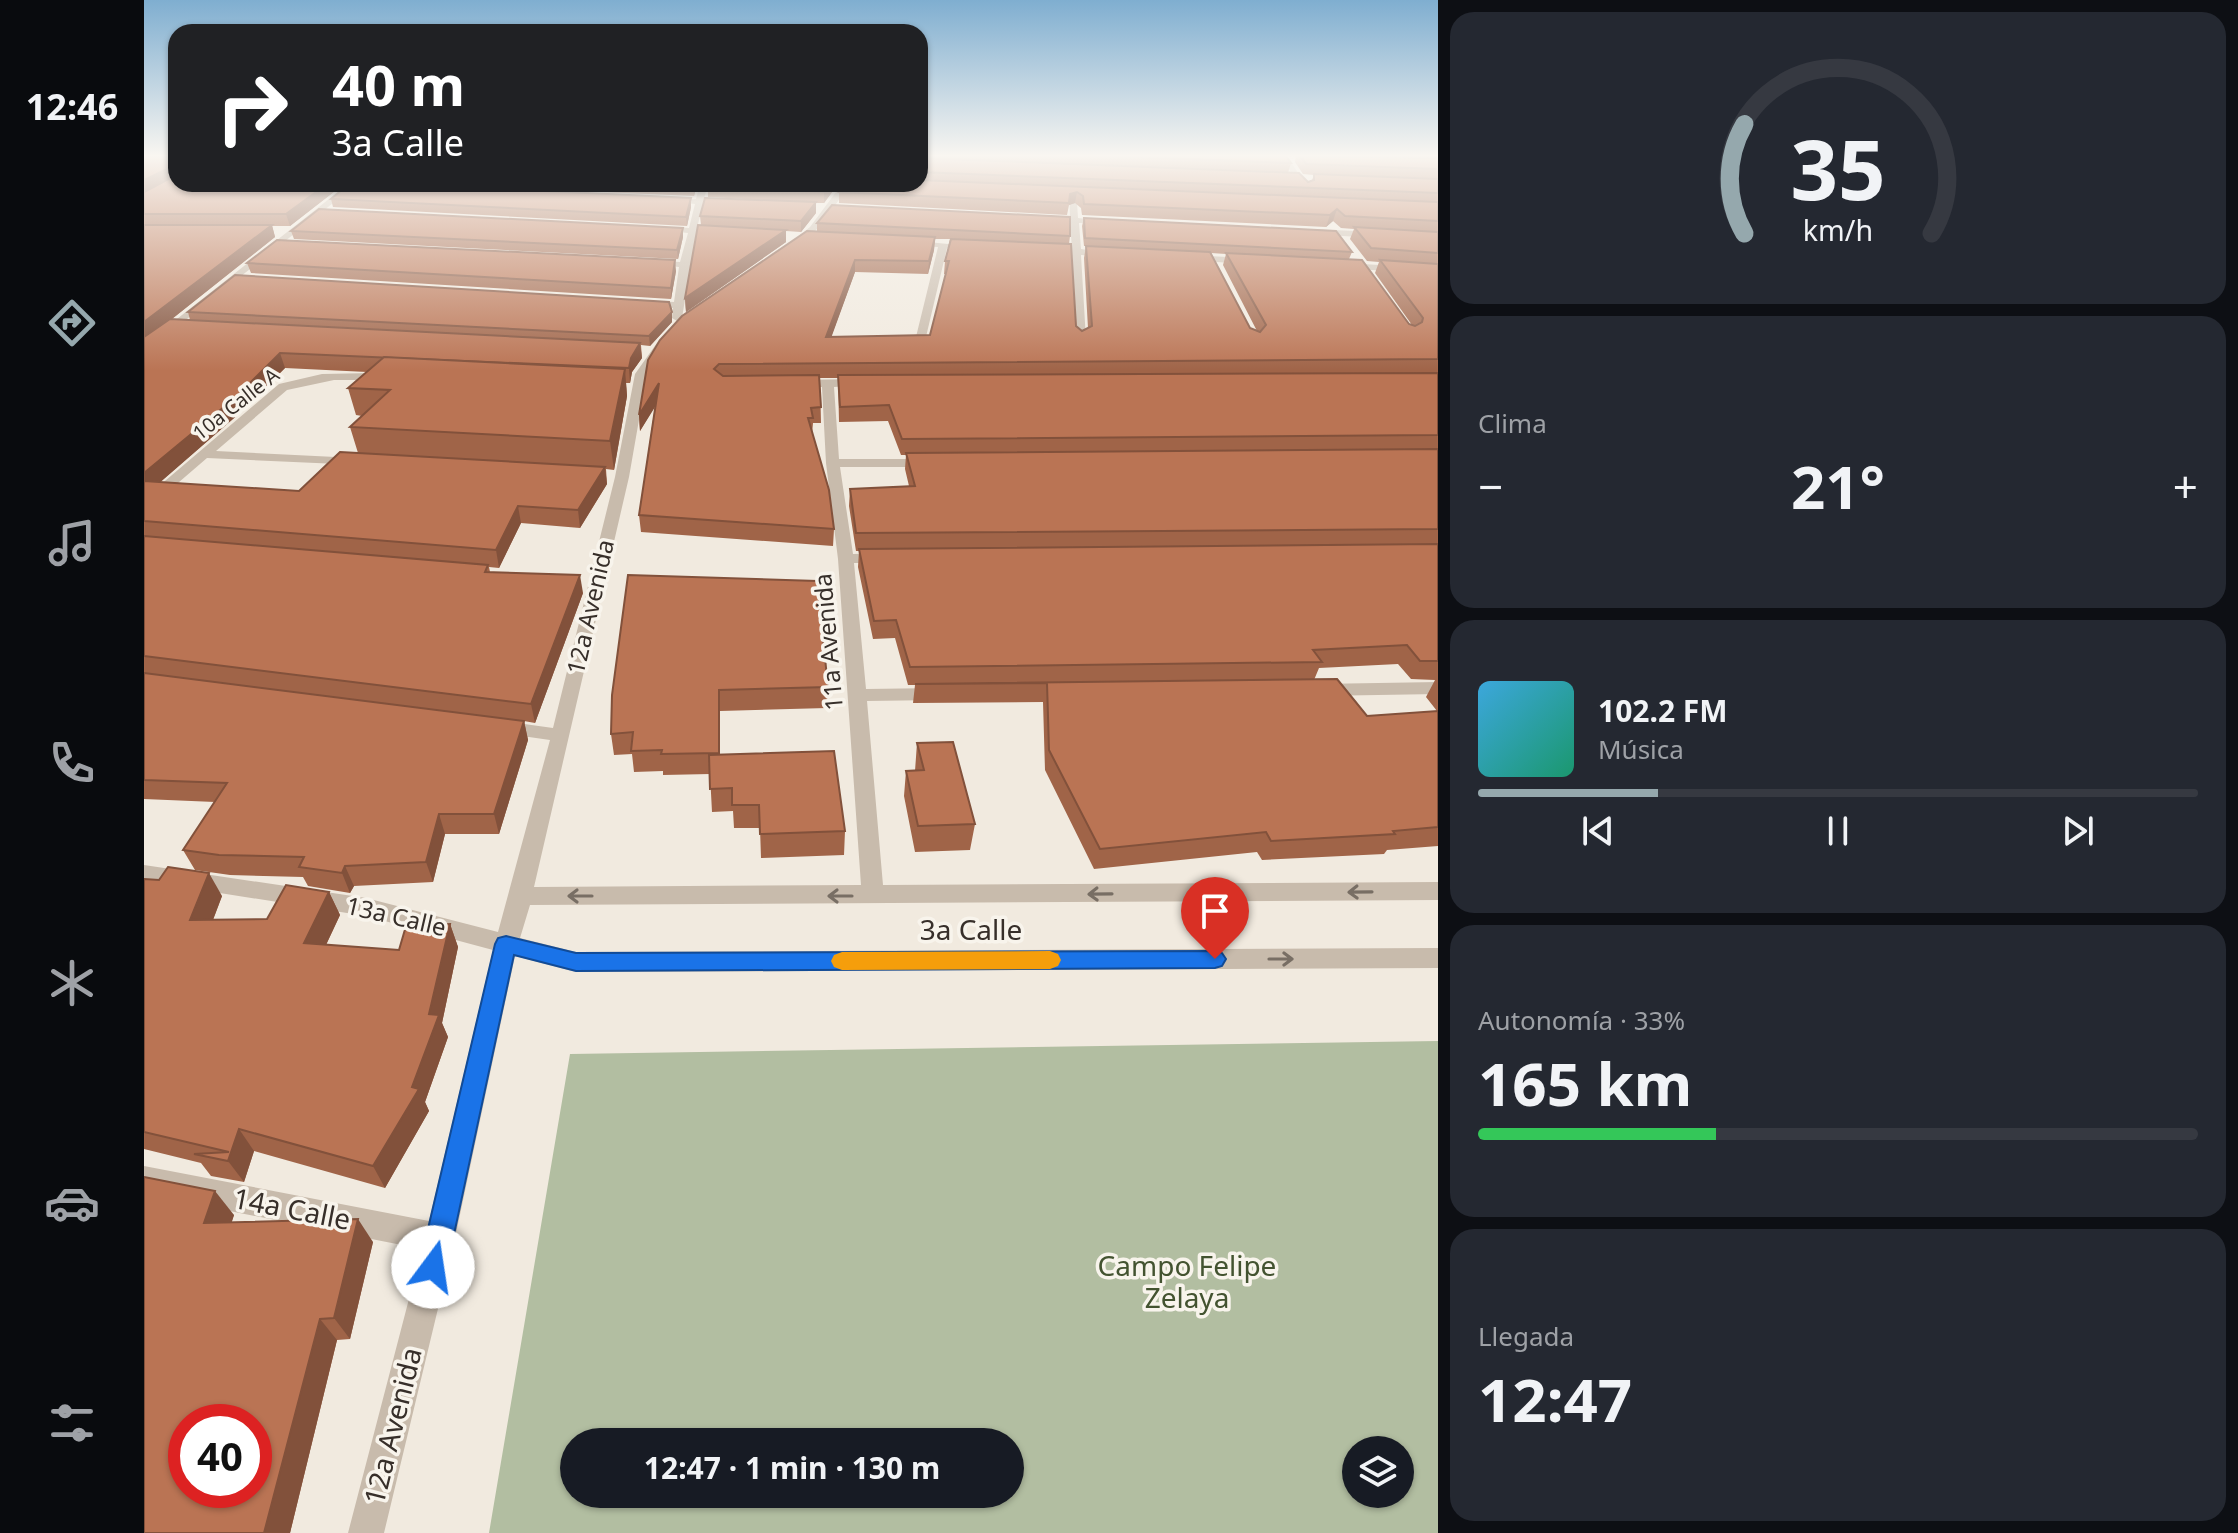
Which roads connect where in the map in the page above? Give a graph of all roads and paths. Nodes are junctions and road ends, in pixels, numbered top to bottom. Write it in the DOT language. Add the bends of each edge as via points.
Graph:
graph roads {
  1 [pos="299,228"];
  2 [pos="693,228"];
  3 [pos="813,228"];
  4 [pos="1074,228"];
  5 [pos="1333,228"];
  6 [pos="645,229"];
  7 [pos="692,231"];
  8 [pos="278,232"];
  9 [pos="293,232"];
  10 [pos="1306,232"];
  11 [pos="734,233"];
  12 [pos="1337,233"];
  13 [pos="791,235"];
  14 [pos="806,236"];
  15 [pos="1395,236"];
  16 [pos="821,237"];
  17 [pos="897,242"];
  18 [pos="277,244"];
  19 [pos="1346,244"];
  20 [pos="293,245"];
  21 [pos="943,245"];
  22 [pos="987,247"];
  23 [pos="1031,250"];
  24 [pos="1076,252"];
  25 [pos="780,254"];
  26 [pos="1121,254"];
  27 [pos="1354,256"];
  28 [pos="1182,258"];
  29 [pos="1212,259"];
  30 [pos="637,262"];
  31 [pos="1257,262"];
  32 [pos="684,265"];
  33 [pos="1332,266"];
  34 [pos="1362,267"];
  35 [pos="1438,271"];
  36 [pos="1219,273"];
  37 [pos="235,278"];
  38 [pos="1370,278"];
  39 [pos="250,279"];
  40 [pos="630,302"];
  41 [pos="678,305"];
  42 [pos="174,327"];
  43 [pos="189,327"];
  44 [pos="1081,340"];
  45 [pos="920,341"];
  46 [pos="144,350"];
  47 [pos="400,378"];
  48 [pos="875,383"];
  49 [pos="783,384"];
  50 [pos="828,384"];
  51 [pos="204,454"];
  52 [pos="944,462"];
  53 [pos="374,463"];
  54 [pos="833,463"];
  55 [pos="159,492"];
  56 [pos="910,558"];
  57 [pos="846,559"];
  58 [pos="1438,688"];
  59 [pos="1297,690"];
  60 [pos="951,694"];
  61 [pos="857,695"];
  62 [pos="484,725"];
  63 [pos="561,735"];
  64 [pos="144,873"];
  65 [pos="1438,891"];
  66 [pos="521,896"];
  67 [pos="873,896"];
  68 [pos="506,944"];
  69 [pos="1438,958"];
  70 [pos="144,1180"];
  71 [pos="440,1238"];
  72 [pos="366,1533"];
  1 -- 9 [label="street"];
  2 -- 7 [label="street"];
  3 -- 14 [label="street"];
  4 -- 24 [label="street"];
  5 -- 12 [label="street"];
  6 -- 7 [label="street"];
  7 -- 11 [label="street"];
  7 -- 32 [label="street"];
  8 -- 9 [label="street"];
  9 -- 18 [label="street"];
  10 -- 12 [label="street"];
  12 -- 15 [label="street"];
  12 -- 19 [label="street"];
  13 -- 14 [label="street"];
  14 -- 16 [label="street"];
  14 -- 25 [label="street"];
  17 -- 21 [label="street"];
  18 -- 20 [label="street"];
  18 -- 37 [label="street"];
  21 -- 22 [label="street"];
  21 -- 45 [label="street"];
  23 -- 24 [label="street"];
  24 -- 26 [label="street"];
  24 -- 44 [label="street"];
  27 -- 34 [label="street"];
  28 -- 29 [label="street"];
  29 -- 31 [label="street"];
  29 -- 36 [label="street"];
  30 -- 32 [label="street"];
  32 -- 41 [label="street"];
  33 -- 34 [label="street"];
  34 -- 35 [label="street"];
  34 -- 38 [label="street"];
  37 -- 39 [label="street"];
  37 -- 42 [label="street"];
  40 -- 41 [label="street"];
  41 -- 63 [label="street, 12a Avenida" via="683,322 646,352 641,374 629,390"];
  42 -- 43 [label="street"];
  42 -- 46 [label="street"];
  47 -- 51 [label="street, 10a Calle A" via="339,375 283,387"];
  48 -- 50 [label="street"];
  49 -- 50 [label="street"];
  50 -- 54 [label="street, 11a Avenida"];
  51 -- 53 [label="street"];
  51 -- 55 [label="street, 10a Calle A"];
  52 -- 54 [label="street"];
  54 -- 57 [label="street, 11a Avenida"];
  56 -- 57 [label="street"];
  57 -- 61 [label="street, 11a Avenida"];
  58 -- 59 [label="street"];
  60 -- 61 [label="street"];
  61 -- 67 [label="street, 11a Avenida"];
  62 -- 63 [label="street"];
  63 -- 66 [label="street, 12a Avenida"];
  64 -- 68 [label="street, 13a Calle" via="366,907"];
  65 -- 67 [label="street, 3a Calle, one-way"];
  67 -- 66 [label="street, 3a Calle, one-way"];
  66 -- 68 [label="street, 12a Avenida"];
  68 -- 69 [label="street, 3a Calle, one-way" via="576,962"];
  68 -- 71 [label="street, 12a Avenida"];
  70 -- 71 [label="street, 14a Calle"];
  71 -- 72 [label="street, 12a Avenida"];
}
